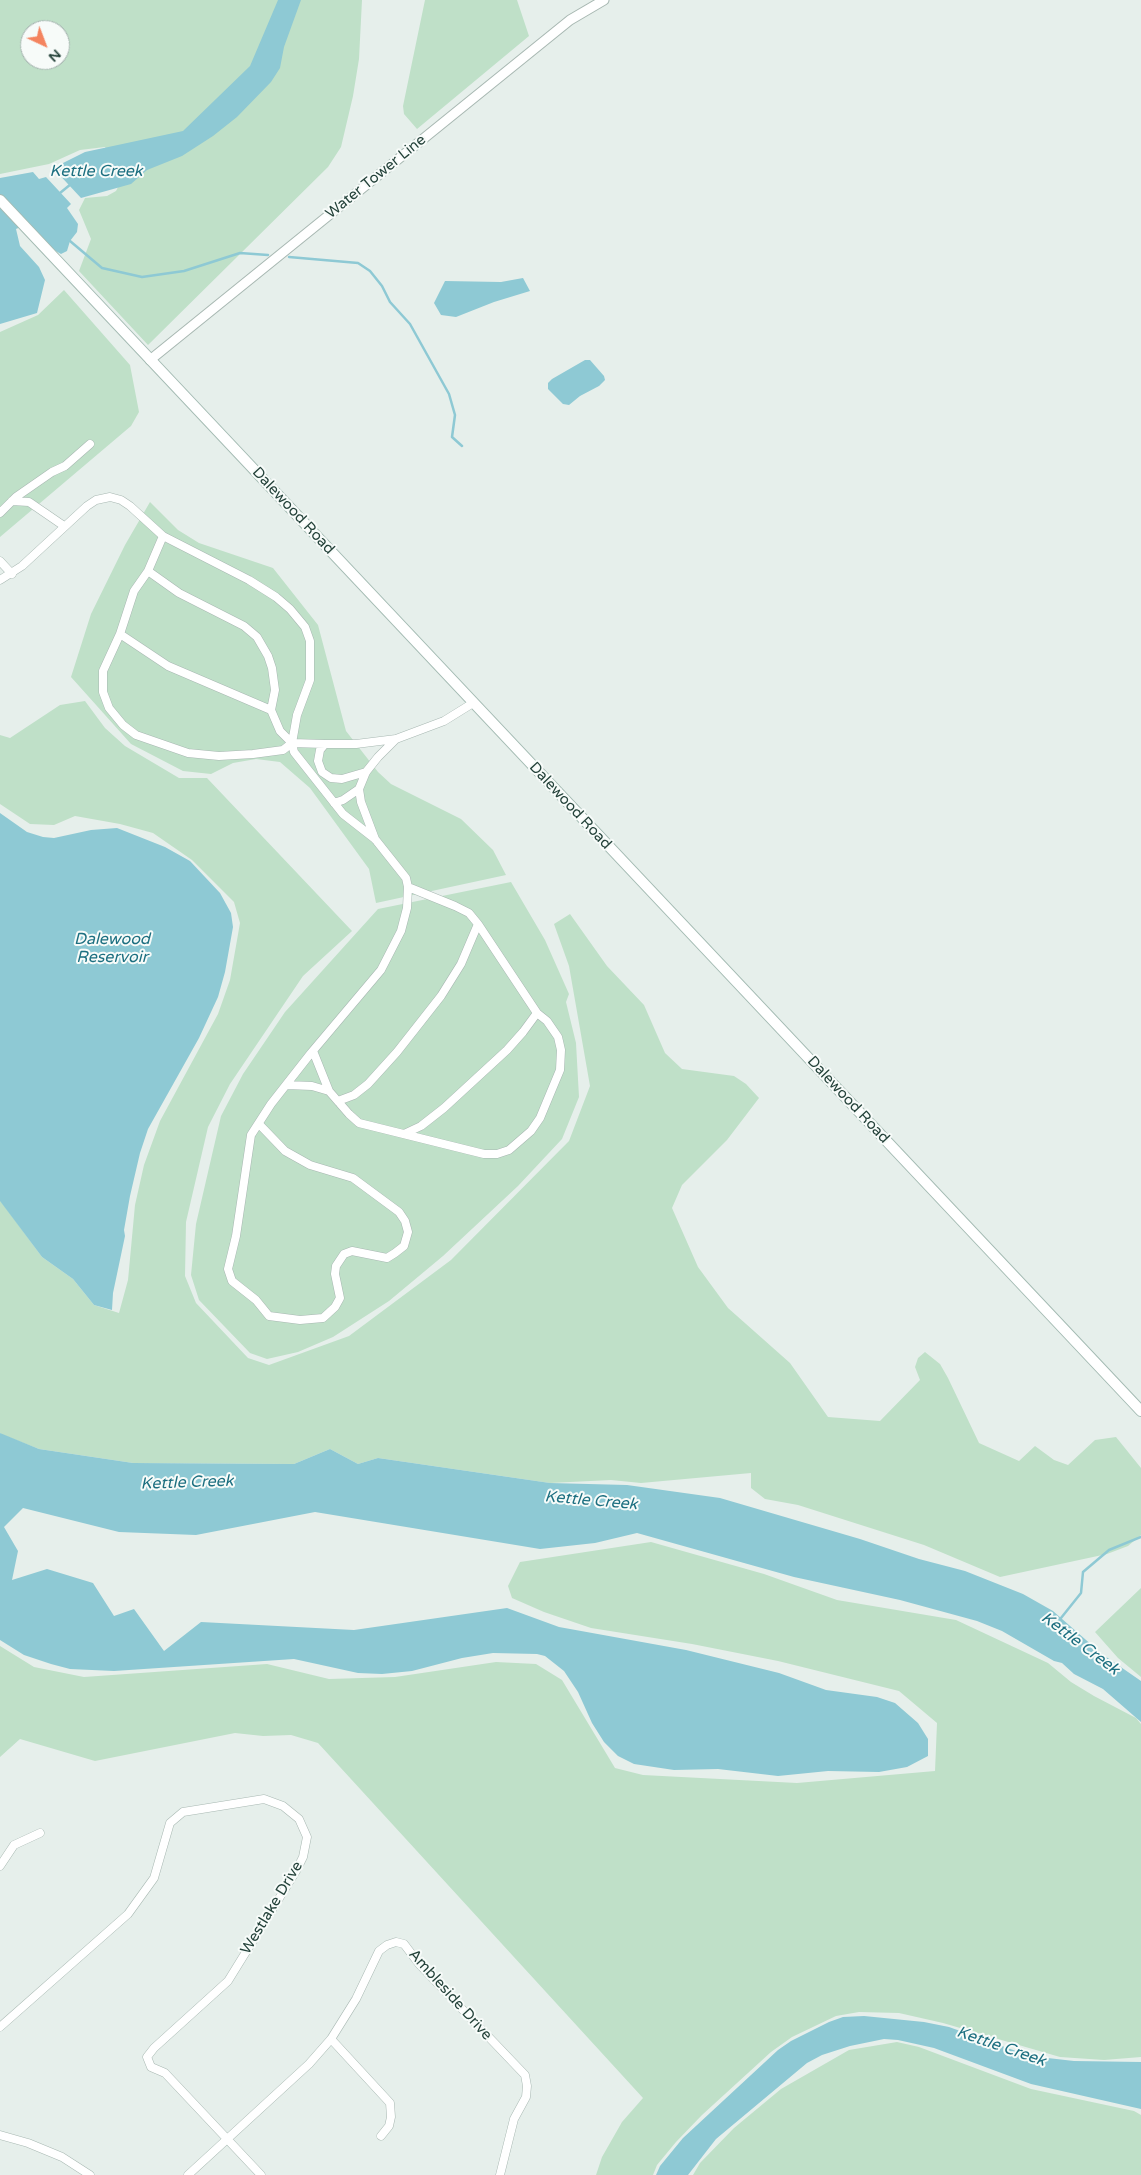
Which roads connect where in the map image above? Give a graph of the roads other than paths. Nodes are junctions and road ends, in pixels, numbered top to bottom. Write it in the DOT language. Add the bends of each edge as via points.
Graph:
graph roads {
  1 [pos="604,0"];
  2 [pos="0,200"];
  3 [pos="150,360"];
  4 [pos="90,444"];
  5 [pos="12,501"];
  6 [pos="0,513"];
  7 [pos="64,526"];
  8 [pos="163,536"];
  9 [pos="0,561"];
  10 [pos="148,571"];
  11 [pos="12,574"];
  12 [pos="0,580"];
  13 [pos="120,634"];
  14 [pos="473,703"];
  15 [pos="271,710"];
  16 [pos="396,739"];
  17 [pos="292,743"];
  18 [pos="325,744"];
  19 [pos="366,772"];
  20 [pos="360,789"];
  21 [pos="334,803"];
  22 [pos="375,839"];
  23 [pos="408,887"];
  24 [pos="478,924"];
  25 [pos="537,1012"];
  26 [pos="313,1051"];
  27 [pos="287,1085"];
  28 [pos="329,1091"];
  29 [pos="338,1101"];
  30 [pos="259,1124"];
  31 [pos="404,1134"];
  32 [pos="1141,1411"];
  33 [pos="40,1833"];
  34 [pos="0,1866"];
  35 [pos="0,2027"];
  36 [pos="331,2039"];
  37 [pos="0,2135"];
  38 [pos="381,2136"];
  39 [pos="228,2138"];
  40 [pos="90,2175"];
  41 [pos="188,2175"];
  42 [pos="261,2175"];
  43 [pos="500,2175"];
  1 -- 3 [label="street, Water Tower Line" via="570,20"];
  2 -- 3 [label="main road, Dalewood Road"];
  3 -- 14 [label="main road, Dalewood Road"];
  4 -- 5 [label="street" via="65,466"];
  5 -- 6 [label="street"];
  5 -- 7 [label="street" via="29,502"];
  7 -- 8 [label="street" via="96,500 110,497 130,506"];
  7 -- 11 [label="street"];
  8 -- 10 [label="street"];
  8 -- 17 [label="street" via="276,597 305,627 310,641 310,680"];
  9 -- 11 [label="street"];
  10 -- 13 [label="street" via="134,591"];
  10 -- 15 [label="street" via="179,593 244,626 257,637 272,668 275,690"];
  11 -- 12 [label="street"];
  13 -- 15 [label="street" via="168,666"];
  13 -- 17 [label="street" via="103,671 104,692 109,708 123,725 136,734 188,753 219,756 283,750"];
  14 -- 16 [label="street" via="444,721"];
  14 -- 32 [label="main road, Dalewood Road"];
  15 -- 17 [label="street" via="280,731"];
  16 -- 18 [label="street"];
  16 -- 19 [label="street"];
  17 -- 18 [label="street"];
  17 -- 21 [label="street" via="294,752"];
  18 -- 19 [label="street" via="318,761 322,772 331,778 342,779"];
  19 -- 20 [label="street"];
  20 -- 21 [label="street"];
  20 -- 22 [label="street" via="361,802"];
  21 -- 22 [label="street" via="358,828"];
  22 -- 23 [label="street" via="406,878"];
  23 -- 24 [label="street" via="469,913"];
  23 -- 26 [label="street" via="401,931 385,964"];
  24 -- 25 [label="street"];
  24 -- 29 [label="street" via="441,996 397,1052 368,1084 354,1095"];
  25 -- 31 [label="street" via="507,1050 444,1108 421,1126"];
  25 -- 31 [label="street" via="558,1037 562,1050 560,1070 540,1118 531,1131 509,1150 497,1154 484,1154"];
  26 -- 27 [label="street"];
  26 -- 28 [label="street"];
  27 -- 28 [label="street" via="312,1086"];
  27 -- 30 [label="street"];
  28 -- 29 [label="street"];
  29 -- 31 [label="street" via="359,1123"];
  30 -- 30 [label="street" via="251,1135 228,1269 232,1280 269,1316 300,1320 323,1318 335,1308 340,1298 335,1274 344,1254 352,1251 387,1258 395,1254 404,1246 408,1232 405,1221 399,1212 353,1178 310,1165 285,1151"];
  33 -- 34 [label="street" via="14,1845"];
  35 -- 39 [label="street, Westlake Drive" via="128,1914 154,1878 170,1823 183,1812 264,1800 283,1806 299,1820 307,1837 296,1871 228,1980 148,2057 151,2068 165,2073"];
  36 -- 38 [label="street" via="390,2103 391,2117"];
  36 -- 39 [label="street, Ambleside Drive" via="269,2103"];
  36 -- 43 [label="street, Ambleside Drive" via="356,1999 379,1951 396,1942 404,1944 524,2075 526,2096 514,2119"];
  37 -- 40 [label="street" via="62,2157"];
  39 -- 41 [label="street, Ambleside Drive"];
  39 -- 42 [label="street, Westlake Drive"];
}
